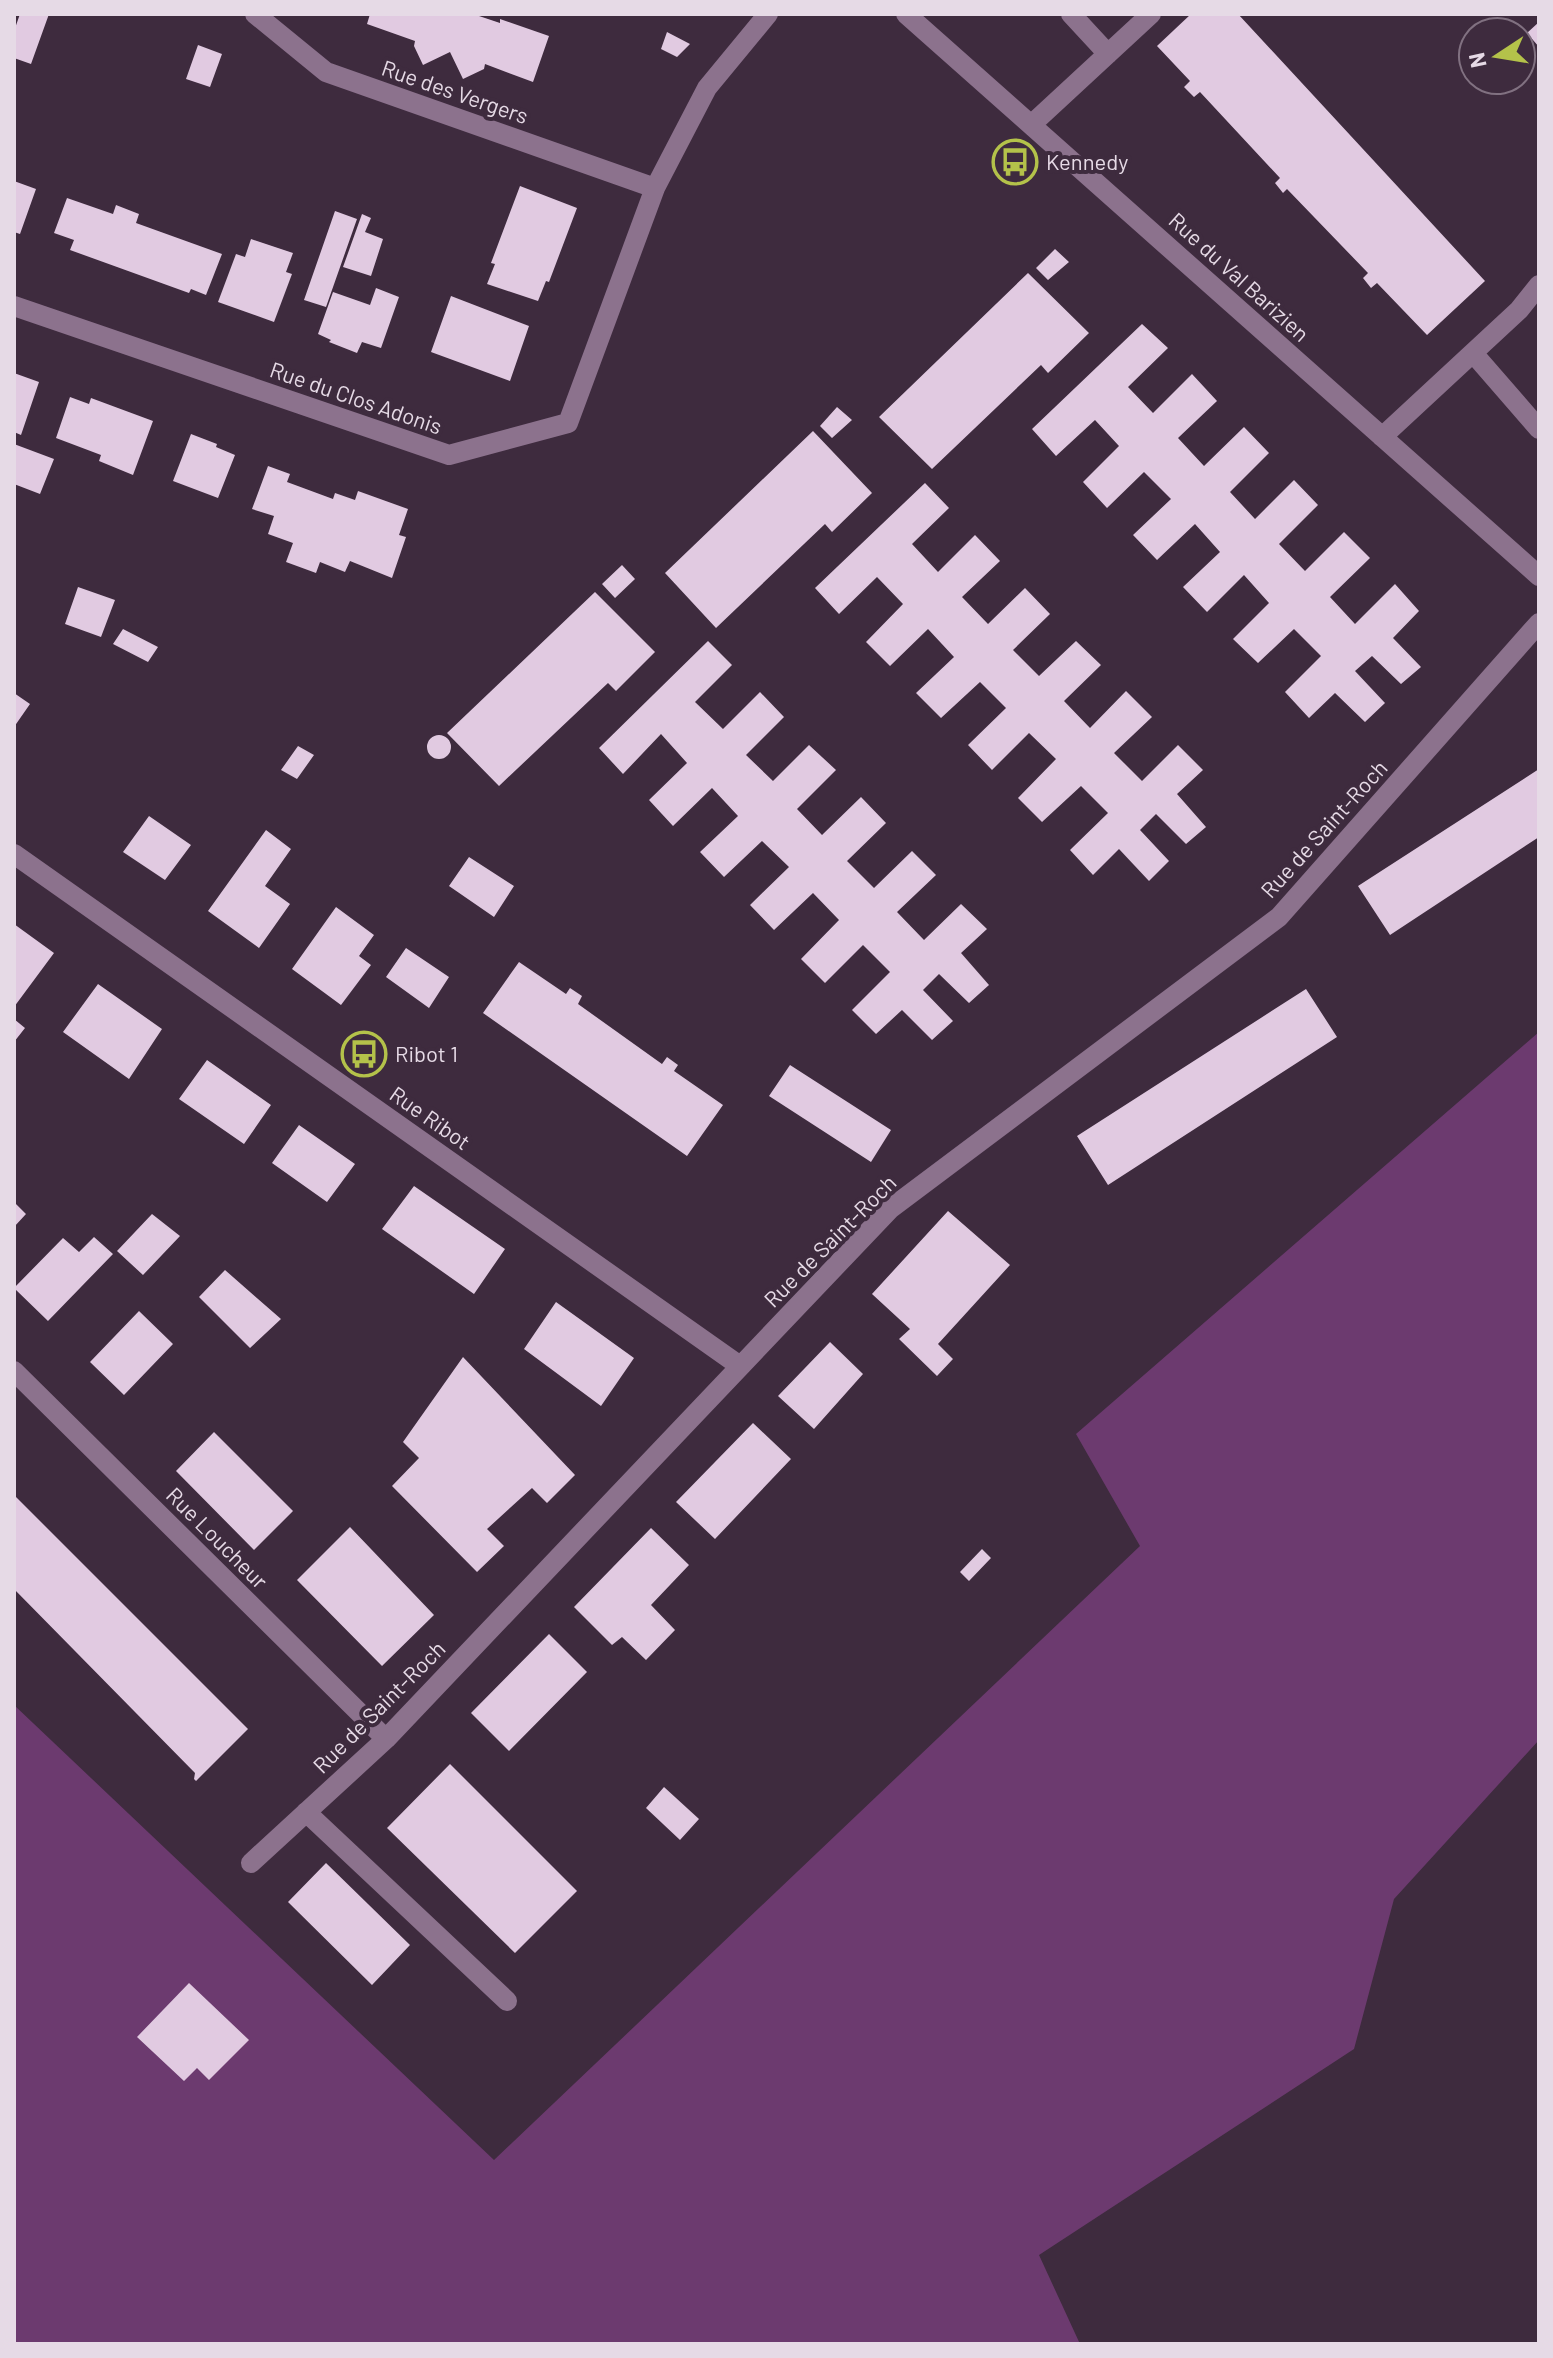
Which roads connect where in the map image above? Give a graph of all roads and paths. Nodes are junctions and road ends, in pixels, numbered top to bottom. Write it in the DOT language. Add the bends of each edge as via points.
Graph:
graph roads {
  1 [pos="255,14"];
  2 [pos="768,14"];
  3 [pos="906,14"];
  4 [pos="1071,14"];
  5 [pos="1151,14"];
  6 [pos="1108,54"];
  7 [pos="1031,125"];
  8 [pos="655,188"];
  9 [pos="1539,285"];
  10 [pos="14,306"];
  11 [pos="1473,353"];
  12 [pos="1539,429"];
  13 [pos="1382,437"];
  14 [pos="1539,576"];
  15 [pos="1539,623"];
  16 [pos="14,854"];
  17 [pos="740,1366"];
  18 [pos="14,1371"];
  19 [pos="386,1739"];
  20 [pos="306,1812"];
  21 [pos="251,1863"];
  22 [pos="507,2001"];
  1 -- 8 [label="street, Rue des Vergers" via="326,72"];
  2 -- 8 [label="street, Rue du Clos Adonis" via="707,88"];
  3 -- 7 [label="street, Rue du Val Barizien"];
  4 -- 6 [label="street"];
  5 -- 6 [label="street"];
  6 -- 7 [label="street"];
  7 -- 13 [label="street, Rue du Val Barizien"];
  8 -- 10 [label="street, Rue du Clos Adonis" via="568,423 449,455"];
  9 -- 11 [label="street"];
  11 -- 12 [label="street"];
  11 -- 13 [label="street"];
  13 -- 14 [label="street, Rue du Val Barizien"];
  15 -- 17 [label="street, Rue de Saint-Roch" via="1279,917 890,1209"];
  16 -- 17 [label="street, Rue Ribot"];
  17 -- 19 [label="street, Rue de Saint-Roch"];
  18 -- 19 [label="street, Rue Loucheur"];
  19 -- 20 [label="street, Rue de Saint-Roch"];
  20 -- 21 [label="street, Rue de Saint-Roch"];
  20 -- 22 [label="street"];
}
